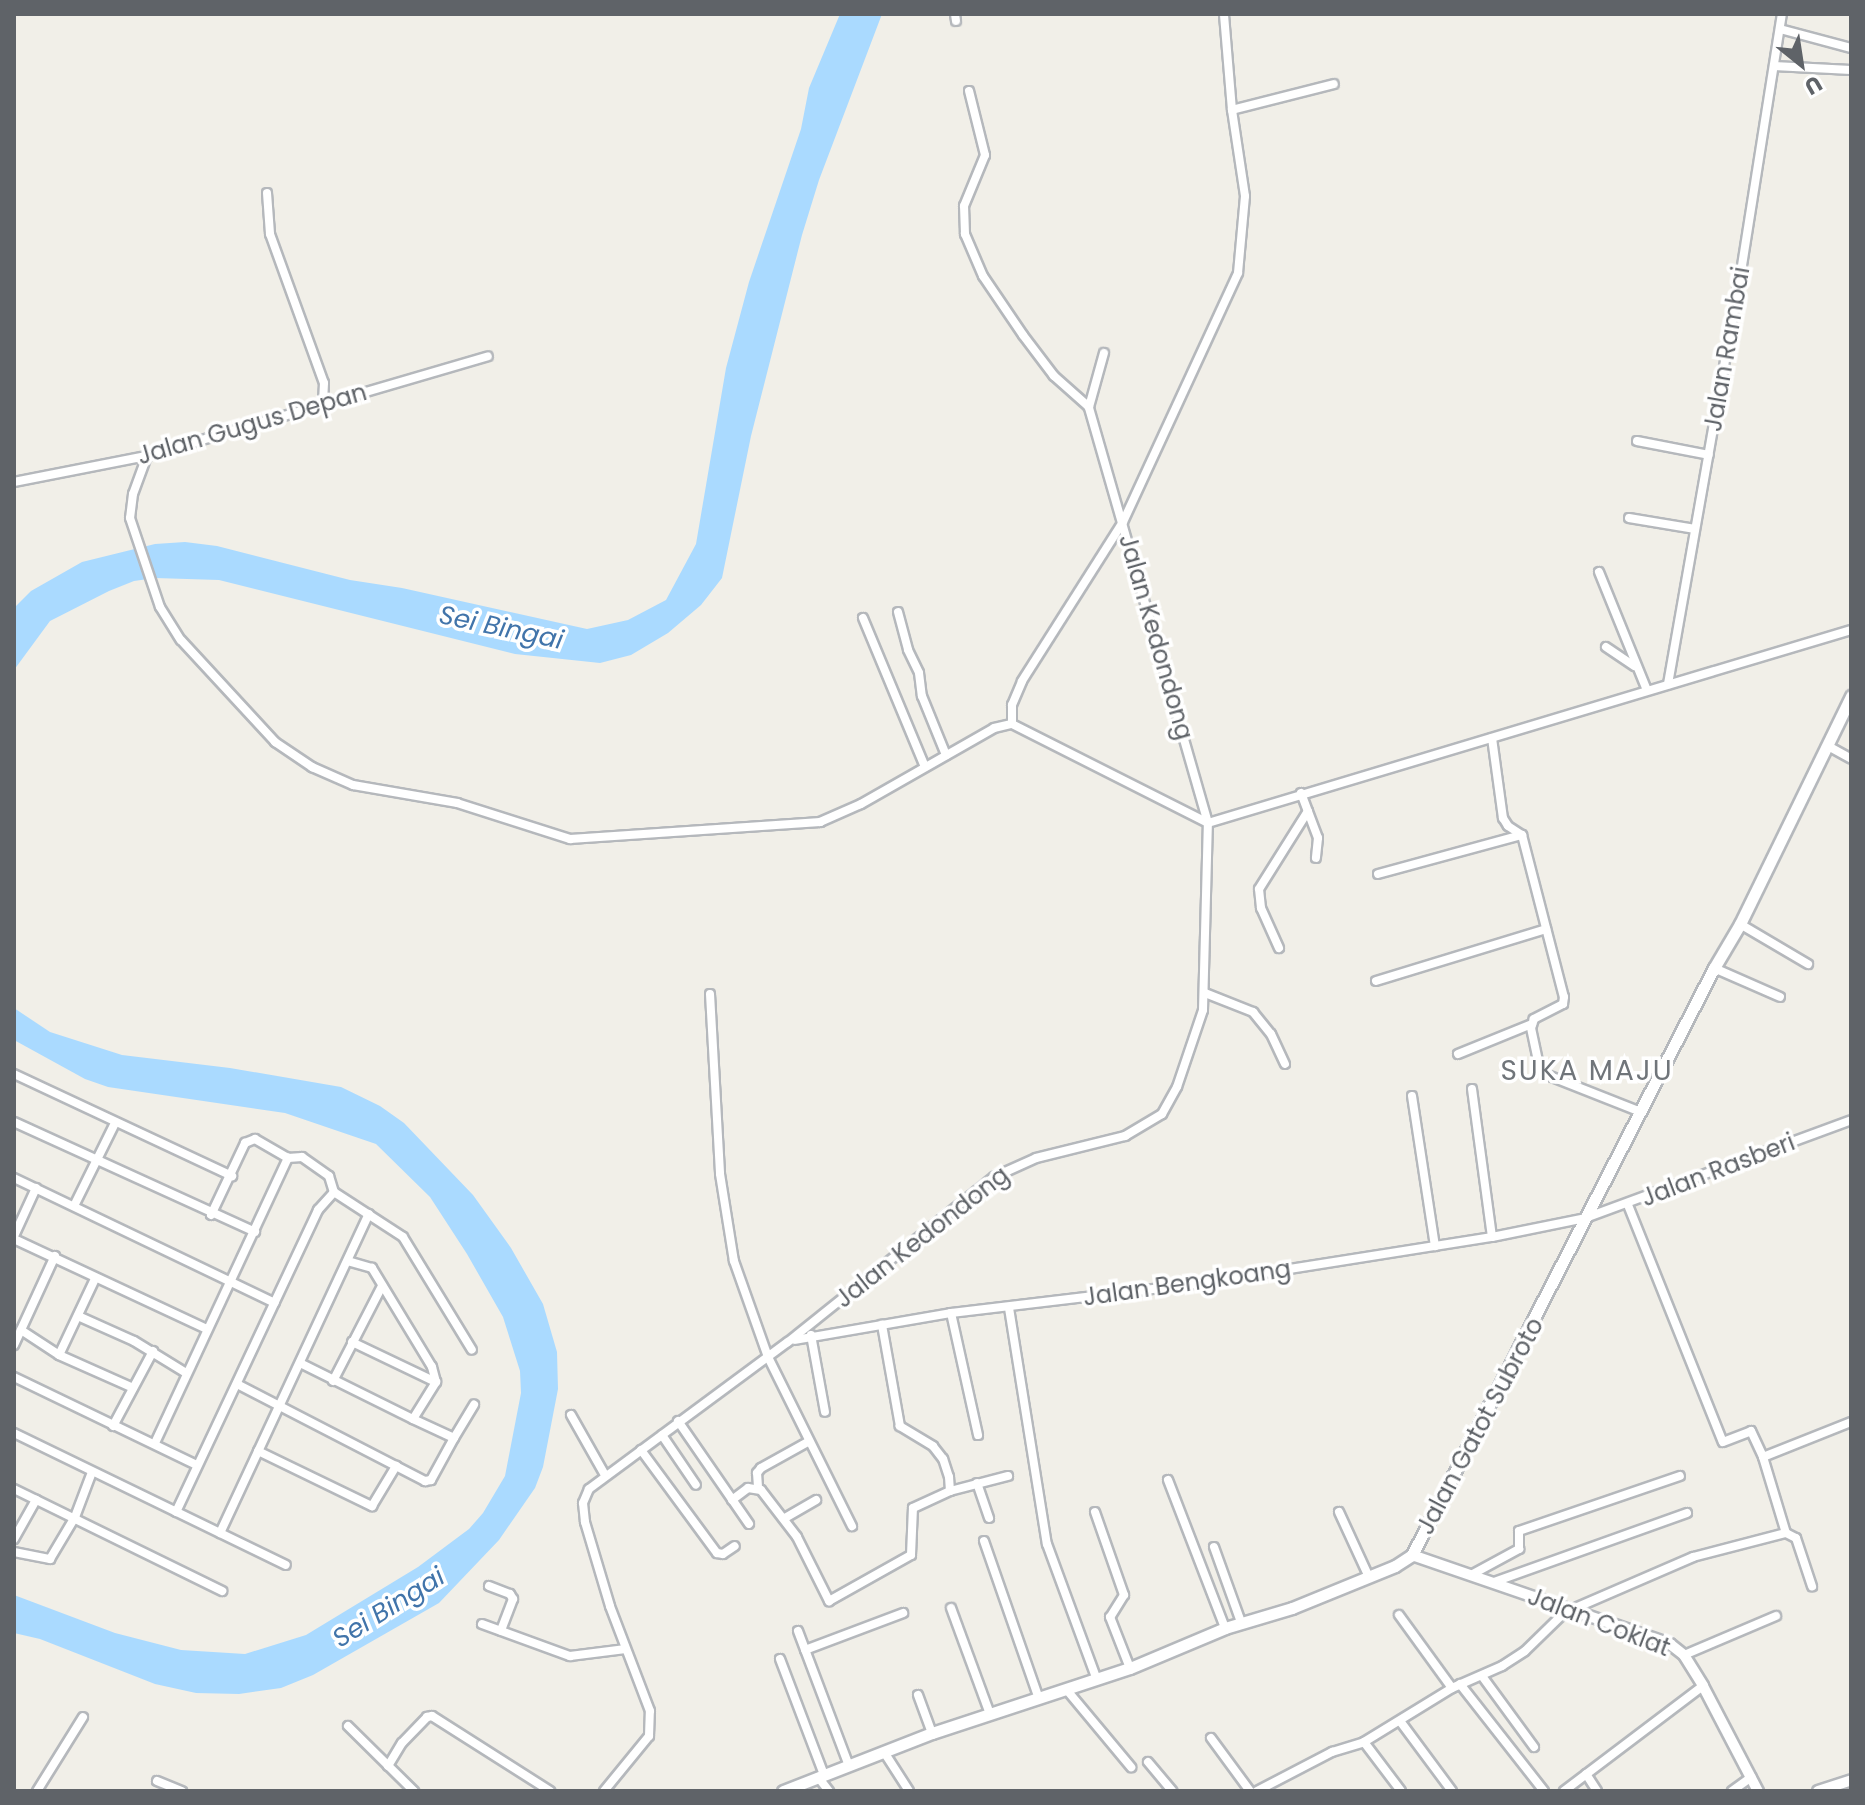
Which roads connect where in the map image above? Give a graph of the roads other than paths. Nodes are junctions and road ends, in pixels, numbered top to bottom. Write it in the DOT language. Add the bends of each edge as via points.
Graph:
graph roads {
  1 [pos="1224,14"];
  2 [pos="1782,14"];
  3 [pos="1780,29"];
  4 [pos="1851,48"];
  5 [pos="1774,66"];
  6 [pos="1851,70"];
  7 [pos="1334,84"];
  8 [pos="969,91"];
  9 [pos="1232,110"];
  10 [pos="267,193"];
  11 [pos="1104,353"];
  12 [pos="488,356"];
  13 [pos="323,405"];
  14 [pos="1089,407"];
  15 [pos="1637,441"];
  16 [pos="1709,455"];
  17 [pos="147,456"];
  18 [pos="14,482"];
  19 [pos="1629,518"];
  20 [pos="1123,522"];
  21 [pos="1695,529"];
  22 [pos="1599,572"];
  23 [pos="898,612"];
  24 [pos="863,618"];
  25 [pos="1851,630"];
  26 [pos="1606,647"];
  27 [pos="1635,667"];
  28 [pos="1668,684"];
  29 [pos="1647,690"];
  30 [pos="1851,696"];
  31 [pos="1012,724"];
  32 [pos="1492,738"];
  33 [pos="1828,746"];
  34 [pos="946,755"];
  35 [pos="1851,759"];
  36 [pos="925,767"];
  37 [pos="1301,793"];
  38 [pos="1308,811"];
  39 [pos="1208,823"];
  40 [pos="1522,835"];
  41 [pos="1316,858"];
  42 [pos="1378,874"];
  43 [pos="1740,924"];
  44 [pos="1546,929"];
  45 [pos="1279,948"];
  46 [pos="1808,964"];
  47 [pos="1714,968"];
  48 [pos="1376,981"];
  49 [pos="1205,993"];
  50 [pos="710,994"];
  51 [pos="1780,997"];
  52 [pos="1532,1024"];
  53 [pos="1458,1054"];
  54 [pos="1285,1064"];
  55 [pos="14,1074"];
  56 [pos="1472,1089"];
  57 [pos="1412,1096"];
  58 [pos="1641,1112"];
  59 [pos="1851,1120"];
  60 [pos="14,1122"];
  61 [pos="115,1123"];
  62 [pos="288,1158"];
  63 [pos="96,1162"];
  64 [pos="232,1176"];
  65 [pos="14,1178"];
  66 [pos="36,1188"];
  67 [pos="334,1192"];
  68 [pos="1628,1205"];
  69 [pos="74,1206"];
  70 [pos="369,1214"];
  71 [pos="211,1215"];
  72 [pos="1585,1218"];
  73 [pos="255,1232"];
  74 [pos="14,1237"];
  75 [pos="1492,1237"];
  76 [pos="1435,1246"];
  77 [pos="55,1256"];
  78 [pos="348,1261"];
  79 [pos="95,1279"];
  80 [pos="232,1282"];
  81 [pos="382,1286"];
  82 [pos="275,1303"];
  83 [pos="1009,1308"];
  84 [pos="951,1313"];
  85 [pos="78,1316"];
  86 [pos="882,1325"];
  87 [pos="207,1329"];
  88 [pos="21,1330"];
  89 [pos="811,1335"];
  90 [pos="352,1342"];
  91 [pos="788,1342"];
  92 [pos="14,1345"];
  93 [pos="472,1350"];
  94 [pos="153,1351"];
  95 [pos="59,1355"];
  96 [pos="768,1357"];
  97 [pos="300,1363"];
  98 [pos="186,1373"];
  99 [pos="14,1377"];
  100 [pos="333,1381"];
  101 [pos="436,1382"];
  102 [pos="237,1384"];
  103 [pos="133,1388"];
  104 [pos="279,1405"];
  105 [pos="474,1405"];
  106 [pos="825,1412"];
  107 [pos="571,1415"];
  108 [pos="413,1419"];
  109 [pos="678,1421"];
  110 [pos="1851,1422"];
  111 [pos="113,1426"];
  112 [pos="14,1433"];
  113 [pos="662,1435"];
  114 [pos="978,1435"];
  115 [pos="454,1438"];
  116 [pos="808,1442"];
  117 [pos="155,1443"];
  118 [pos="641,1450"];
  119 [pos="258,1451"];
  120 [pos="1763,1457"];
  121 [pos="197,1465"];
  122 [pos="396,1466"];
  123 [pos="92,1472"];
  124 [pos="605,1475"];
  125 [pos="1008,1476"];
  126 [pos="1680,1476"];
  127 [pos="1168,1480"];
  128 [pos="977,1483"];
  129 [pos="696,1485"];
  130 [pos="758,1487"];
  131 [pos="14,1489"];
  132 [pos="950,1491"];
  133 [pos="36,1500"];
  134 [pos="732,1500"];
  135 [pos="816,1500"];
  136 [pos="176,1512"];
  137 [pos="1095,1512"];
  138 [pos="1339,1512"];
  139 [pos="1687,1513"];
  140 [pos="75,1517"];
  141 [pos="785,1518"];
  142 [pos="989,1518"];
  143 [pos="749,1524"];
  144 [pos="852,1526"];
  145 [pos="220,1533"];
  146 [pos="1786,1533"];
  147 [pos="14,1539"];
  148 [pos="984,1541"];
  149 [pos="735,1546"];
  150 [pos="1214,1547"];
  151 [pos="14,1552"];
  152 [pos="1412,1555"];
  153 [pos="286,1565"];
  154 [pos="1368,1575"];
  155 [pos="1471,1575"];
  156 [pos="1494,1582"];
  157 [pos="489,1586"];
  158 [pos="1812,1586"];
  159 [pos="222,1591"];
  160 [pos="951,1608"];
  161 [pos="1571,1609"];
  162 [pos="903,1613"];
  163 [pos="1399,1615"];
  164 [pos="1776,1616"];
  165 [pos="1241,1622"];
  166 [pos="482,1624"];
  167 [pos="1225,1628"];
  168 [pos="501,1631"];
  169 [pos="798,1631"];
  170 [pos="626,1649"];
  171 [pos="805,1650"];
  172 [pos="1684,1655"];
  173 [pos="780,1659"];
  174 [pos="1130,1668"];
  175 [pos="1482,1676"];
  176 [pos="1097,1680"];
  177 [pos="1456,1686"];
  178 [pos="1703,1686"];
  179 [pos="1066,1689"];
  180 [pos="918,1695"];
  181 [pos="1038,1696"];
  182 [pos="990,1714"];
  183 [pos="83,1717"];
  184 [pos="1400,1721"];
  185 [pos="348,1726"];
  186 [pos="932,1733"];
  187 [pos="1211,1738"];
  188 [pos="1364,1742"];
  189 [pos="1534,1747"];
  190 [pos="884,1752"];
  191 [pos="1148,1762"];
  192 [pos="388,1766"];
  193 [pos="849,1766"];
  194 [pos="1131,1767"];
  195 [pos="1586,1774"];
  196 [pos="821,1776"];
  197 [pos="1751,1777"];
  198 [pos="1851,1780"];
  199 [pos="157,1781"];
  200 [pos="37,1791"];
  201 [pos="182,1791"];
  202 [pos="414,1791"];
  203 [pos="550,1791"];
  204 [pos="604,1791"];
  205 [pos="783,1791"];
  206 [pos="829,1791"];
  207 [pos="909,1791"];
  208 [pos="1172,1791"];
  209 [pos="1250,1791"];
  210 [pos="1257,1791"];
  211 [pos="1401,1791"];
  212 [pos="1452,1791"];
  213 [pos="1544,1791"];
  214 [pos="1564,1791"];
  215 [pos="1597,1791"];
  216 [pos="1732,1791"];
  217 [pos="1758,1791"];
  218 [pos="1818,1791"];
  1 -- 9 [label="street"];
  2 -- 3 [label="street, Jalan Rambai"];
  3 -- 4 [label="street"];
  3 -- 5 [label="street, Jalan Rambai"];
  5 -- 6 [label="street"];
  5 -- 16 [label="street, Jalan Rambai"];
  7 -- 9 [label="street"];
  8 -- 14 [label="street" via="985,155 964,206 969,245 1029,344"];
  9 -- 20 [label="street" via="1245,196 1238,273"];
  10 -- 13 [label="street" via="270,234 324,383"];
  11 -- 14 [label="street"];
  12 -- 13 [label="street, Jalan Gugus Depan"];
  13 -- 17 [label="street, Jalan Gugus Depan"];
  14 -- 20 [label="street, Jalan Kedondong"];
  15 -- 16 [label="street"];
  16 -- 21 [label="street, Jalan Rambai"];
  17 -- 18 [label="street, Jalan Gugus Depan"];
  17 -- 36 [label="street" via="133,494 131,529 152,586 181,640 295,758 353,785 457,803 570,839 820,822"];
  19 -- 21 [label="street"];
  20 -- 31 [label="street" via="1022,681 1012,705"];
  20 -- 39 [label="street, Jalan Kedondong"];
  21 -- 28 [label="street, Jalan Rambai"];
  22 -- 27 [label="street"];
  23 -- 34 [label="street"];
  24 -- 36 [label="street"];
  25 -- 28 [label="street"];
  26 -- 27 [label="street"];
  27 -- 29 [label="street"];
  28 -- 29 [label="street"];
  29 -- 32 [label="street"];
  30 -- 33 [label="main road, Jalan Gatot Subroto"];
  31 -- 34 [label="street" via="994,728"];
  31 -- 39 [label="street"];
  32 -- 37 [label="street"];
  32 -- 40 [label="street" via="1503,818"];
  33 -- 35 [label="street"];
  33 -- 43 [label="main road, Jalan Gatot Subroto"];
  34 -- 36 [label="street"];
  37 -- 38 [label="street"];
  37 -- 39 [label="street"];
  38 -- 41 [label="street" via="1318,838"];
  38 -- 45 [label="street" via="1259,889 1261,908"];
  39 -- 49 [label="street, Jalan Kedondong"];
  40 -- 42 [label="street"];
  40 -- 44 [label="street"];
  43 -- 46 [label="street"];
  43 -- 47 [label="main road, Jalan Gatot Subroto"];
  44 -- 48 [label="street"];
  44 -- 52 [label="street" via="1563,1004"];
  47 -- 51 [label="street"];
  47 -- 58 [label="main road, Jalan Gatot Subroto"];
  49 -- 54 [label="street" via="1253,1012"];
  49 -- 91 [label="street, Jalan Kedondong" via="1177,1087 1162,1114 1125,1136 1036,1158 994,1177"];
  50 -- 96 [label="street" via="727,1235"];
  52 -- 53 [label="street"];
  52 -- 58 [label="street" via="1544,1073"];
  55 -- 61 [label="street"];
  56 -- 75 [label="street"];
  57 -- 76 [label="street"];
  58 -- 72 [label="main road, Jalan Gatot Subroto"];
  59 -- 68 [label="street, Jalan Rasberi"];
  60 -- 63 [label="street"];
  61 -- 63 [label="street"];
  61 -- 64 [label="street"];
  62 -- 64 [label="street" via="255,1139 243,1147"];
  62 -- 67 [label="street" via="302,1157 324,1171"];
  62 -- 73 [label="street"];
  63 -- 69 [label="street"];
  63 -- 71 [label="street"];
  64 -- 71 [label="street"];
  65 -- 66 [label="street"];
  66 -- 69 [label="street"];
  66 -- 74 [label="street"];
  67 -- 70 [label="street"];
  67 -- 82 [label="street" via="318,1210"];
  68 -- 72 [label="street, Jalan Rasberi"];
  68 -- 120 [label="street" via="1723,1442 1751,1431"];
  69 -- 80 [label="street"];
  70 -- 78 [label="street"];
  70 -- 93 [label="street" via="403,1237"];
  71 -- 73 [label="street"];
  72 -- 75 [label="street, Jalan Bengkoang"];
  72 -- 152 [label="main road, Jalan Gatot Subroto"];
  73 -- 80 [label="street"];
  74 -- 77 [label="street"];
  75 -- 76 [label="street, Jalan Bengkoang"];
  76 -- 83 [label="street, Jalan Bengkoang"];
  77 -- 79 [label="street"];
  77 -- 88 [label="street"];
  78 -- 81 [label="street" via="372,1268"];
  78 -- 97 [label="street"];
  79 -- 85 [label="street"];
  79 -- 87 [label="street"];
  80 -- 82 [label="street"];
  80 -- 87 [label="street"];
  81 -- 90 [label="street"];
  81 -- 101 [label="street"];
  82 -- 102 [label="street"];
  83 -- 84 [label="street, Jalan Bengkoang"];
  83 -- 176 [label="street" via="1047,1544"];
  84 -- 86 [label="street, Jalan Bengkoang"];
  84 -- 114 [label="street"];
  85 -- 94 [label="street"];
  85 -- 95 [label="street"];
  86 -- 89 [label="street, Jalan Bengkoang"];
  86 -- 132 [label="street" via="900,1426 923,1437 943,1459"];
  87 -- 98 [label="street"];
  88 -- 92 [label="street"];
  88 -- 95 [label="street"];
  89 -- 91 [label="street, Jalan Bengkoang"];
  89 -- 106 [label="street"];
  90 -- 100 [label="street"];
  90 -- 101 [label="street"];
  91 -- 96 [label="street, Jalan Kedondong"];
  94 -- 98 [label="street"];
  94 -- 103 [label="street"];
  95 -- 103 [label="street"];
  96 -- 109 [label="street, Jalan Kedondong"];
  96 -- 116 [label="street"];
  97 -- 100 [label="street"];
  97 -- 104 [label="street"];
  98 -- 117 [label="street"];
  99 -- 111 [label="street"];
  100 -- 108 [label="street"];
  101 -- 108 [label="street"];
  102 -- 104 [label="street"];
  102 -- 121 [label="street"];
  103 -- 111 [label="street"];
  104 -- 119 [label="street"];
  104 -- 122 [label="street"];
  105 -- 115 [label="street"];
  107 -- 124 [label="street"];
  108 -- 115 [label="street"];
  109 -- 113 [label="street, Jalan Kedondong"];
  109 -- 134 [label="street"];
  110 -- 120 [label="street"];
  111 -- 117 [label="street"];
  112 -- 123 [label="street"];
  113 -- 118 [label="street, Jalan Kedondong"];
  113 -- 129 [label="street"];
  115 -- 122 [label="street" via="429,1481"];
  116 -- 130 [label="street" via="761,1468"];
  116 -- 144 [label="street"];
  117 -- 121 [label="street"];
  118 -- 124 [label="street, Jalan Kedondong"];
  118 -- 149 [label="street" via="717,1553"];
  119 -- 122 [label="street" via="372,1506"];
  119 -- 145 [label="street"];
  120 -- 146 [label="street"];
  121 -- 136 [label="street"];
  123 -- 136 [label="street"];
  123 -- 140 [label="street"];
  124 -- 170 [label="street, Jalan Kedondong" via="583,1503 585,1522"];
  125 -- 128 [label="street"];
  126 -- 155 [label="street" via="1519,1531 1519,1549"];
  127 -- 167 [label="street"];
  128 -- 132 [label="street"];
  128 -- 142 [label="street"];
  130 -- 134 [label="street"];
  130 -- 141 [label="street"];
  131 -- 133 [label="street"];
  132 -- 141 [label="street" via="913,1508 914,1545 909,1557 829,1601"];
  133 -- 140 [label="street"];
  133 -- 147 [label="street"];
  134 -- 143 [label="street"];
  135 -- 141 [label="street"];
  136 -- 145 [label="street"];
  137 -- 174 [label="street" via="1124,1595 1110,1617"];
  138 -- 154 [label="street"];
  139 -- 156 [label="street"];
  140 -- 151 [label="street" via="50,1559"];
  140 -- 159 [label="street"];
  145 -- 153 [label="street"];
  146 -- 158 [label="street" via="1796,1538"];
  146 -- 161 [label="street" via="1693,1557"];
  148 -- 181 [label="street"];
  150 -- 165 [label="street"];
  152 -- 154 [label="main road, Jalan Gatot Subroto"];
  152 -- 155 [label="street, Jalan Coklat"];
  154 -- 165 [label="main road, Jalan Gatot Subroto" via="1292,1608"];
  155 -- 156 [label="street, Jalan Coklat"];
  156 -- 161 [label="street, Jalan Coklat"];
  157 -- 168 [label="street" via="513,1599"];
  160 -- 182 [label="street"];
  161 -- 172 [label="street, Jalan Coklat" via="1670,1644"];
  161 -- 175 [label="street" via="1525,1651"];
  162 -- 171 [label="street"];
  163 -- 177 [label="street"];
  164 -- 172 [label="street"];
  165 -- 167 [label="main road, Jalan Gatot Subroto"];
  166 -- 168 [label="street"];
  167 -- 174 [label="main road, Jalan Gatot Subroto"];
  168 -- 170 [label="street" via="570,1656"];
  169 -- 171 [label="street"];
  170 -- 204 [label="street, Jalan Kedondong" via="645,1691 649,1736"];
  171 -- 193 [label="street"];
  172 -- 178 [label="street, Jalan Coklat"];
  173 -- 196 [label="street"];
  174 -- 176 [label="main road, Jalan Gatot Subroto"];
  175 -- 177 [label="street"];
  175 -- 189 [label="street"];
  176 -- 179 [label="main road, Jalan Gatot Subroto"];
  177 -- 184 [label="street"];
  177 -- 213 [label="street"];
  178 -- 195 [label="street"];
  178 -- 197 [label="street, Jalan Coklat"];
  179 -- 181 [label="main road, Jalan Gatot Subroto"];
  179 -- 194 [label="street"];
  180 -- 186 [label="street"];
  181 -- 182 [label="main road, Jalan Gatot Subroto"];
  182 -- 186 [label="main road, Jalan Gatot Subroto"];
  183 -- 200 [label="street"];
  184 -- 188 [label="street"];
  184 -- 212 [label="street"];
  185 -- 192 [label="street"];
  186 -- 190 [label="main road, Jalan Gatot Subroto"];
  187 -- 209 [label="street"];
  188 -- 210 [label="street" via="1332,1752"];
  188 -- 211 [label="street"];
  190 -- 193 [label="main road, Jalan Gatot Subroto"];
  190 -- 207 [label="street"];
  191 -- 208 [label="street"];
  192 -- 202 [label="street"];
  192 -- 203 [label="street" via="402,1743 432,1716"];
  193 -- 196 [label="main road, Jalan Gatot Subroto"];
  195 -- 214 [label="street"];
  195 -- 215 [label="street"];
  196 -- 205 [label="main road, Jalan Gatot Subroto"];
  196 -- 206 [label="street"];
  197 -- 216 [label="street"];
  197 -- 217 [label="street, Jalan Coklat"];
  198 -- 218 [label="street"];
  199 -- 201 [label="street"];
}
